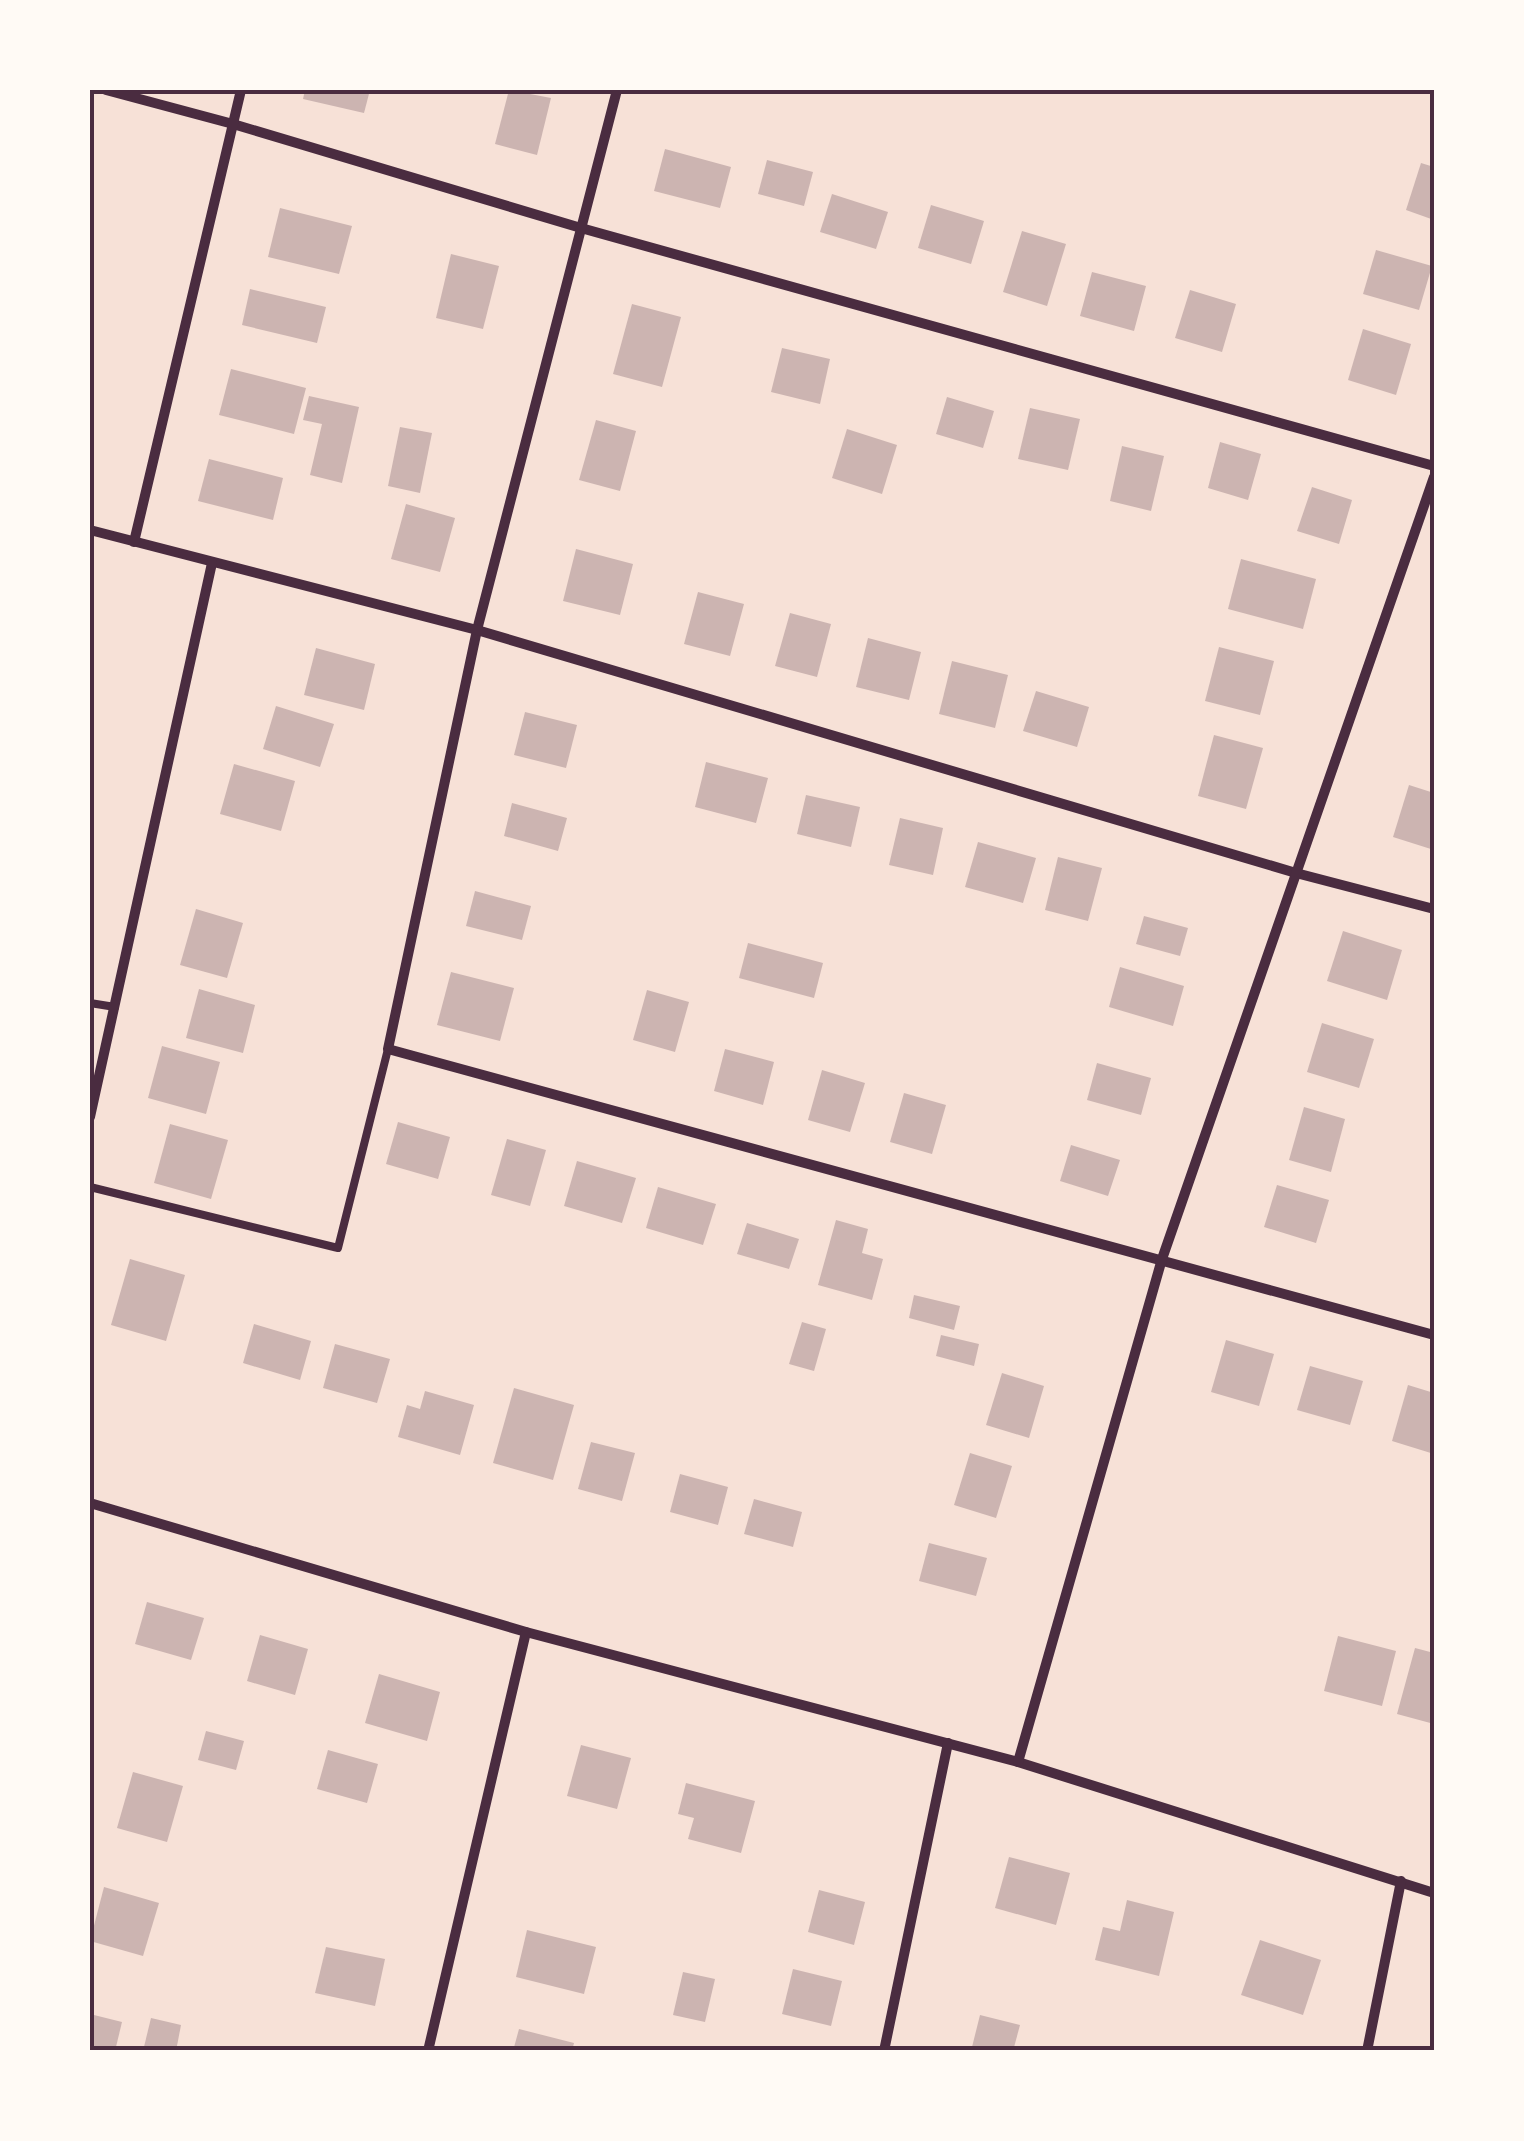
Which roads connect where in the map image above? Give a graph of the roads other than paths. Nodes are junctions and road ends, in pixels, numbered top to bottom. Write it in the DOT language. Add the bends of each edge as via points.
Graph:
graph roads {
  1 [pos="106,90"];
  2 [pos="241,90"];
  3 [pos="617,90"];
  4 [pos="233,124"];
  5 [pos="581,228"];
  6 [pos="1434,466"];
  7 [pos="1434,477"];
  8 [pos="90,530"];
  9 [pos="134,542"];
  10 [pos="212,564"];
  11 [pos="477,630"];
  12 [pos="1296,872"];
  13 [pos="1434,909"];
  14 [pos="90,1003"];
  15 [pos="116,1008"];
  16 [pos="388,1049"];
  17 [pos="90,1117"];
  18 [pos="90,1187"];
  19 [pos="1162,1259"];
  20 [pos="1434,1335"];
  21 [pos="90,1504"];
  22 [pos="526,1632"];
  23 [pos="948,1743"];
  24 [pos="1018,1762"];
  25 [pos="1401,1881"];
  26 [pos="1434,1892"];
  27 [pos="428,2051"];
  28 [pos="884,2051"];
  29 [pos="1367,2051"];
  1 -- 4 [label="street"];
  2 -- 4 [label="street"];
  3 -- 5 [label="street"];
  4 -- 5 [label="street"];
  4 -- 9 [label="street"];
  5 -- 6 [label="street"];
  5 -- 11 [label="street"];
  7 -- 12 [label="street"];
  8 -- 9 [label="street"];
  9 -- 10 [label="street"];
  10 -- 11 [label="street"];
  10 -- 15 [label="street"];
  11 -- 12 [label="street"];
  11 -- 16 [label="street"];
  12 -- 13 [label="street"];
  12 -- 19 [label="street"];
  14 -- 15 [label="lane"];
  15 -- 17 [label="street"];
  16 -- 18 [label="lane" via="338,1248"];
  16 -- 19 [label="street"];
  19 -- 20 [label="street"];
  19 -- 24 [label="street"];
  21 -- 22 [label="street"];
  22 -- 23 [label="street"];
  22 -- 27 [label="street"];
  23 -- 24 [label="street"];
  23 -- 28 [label="street"];
  24 -- 25 [label="street"];
  25 -- 26 [label="street"];
  25 -- 29 [label="street"];
}
